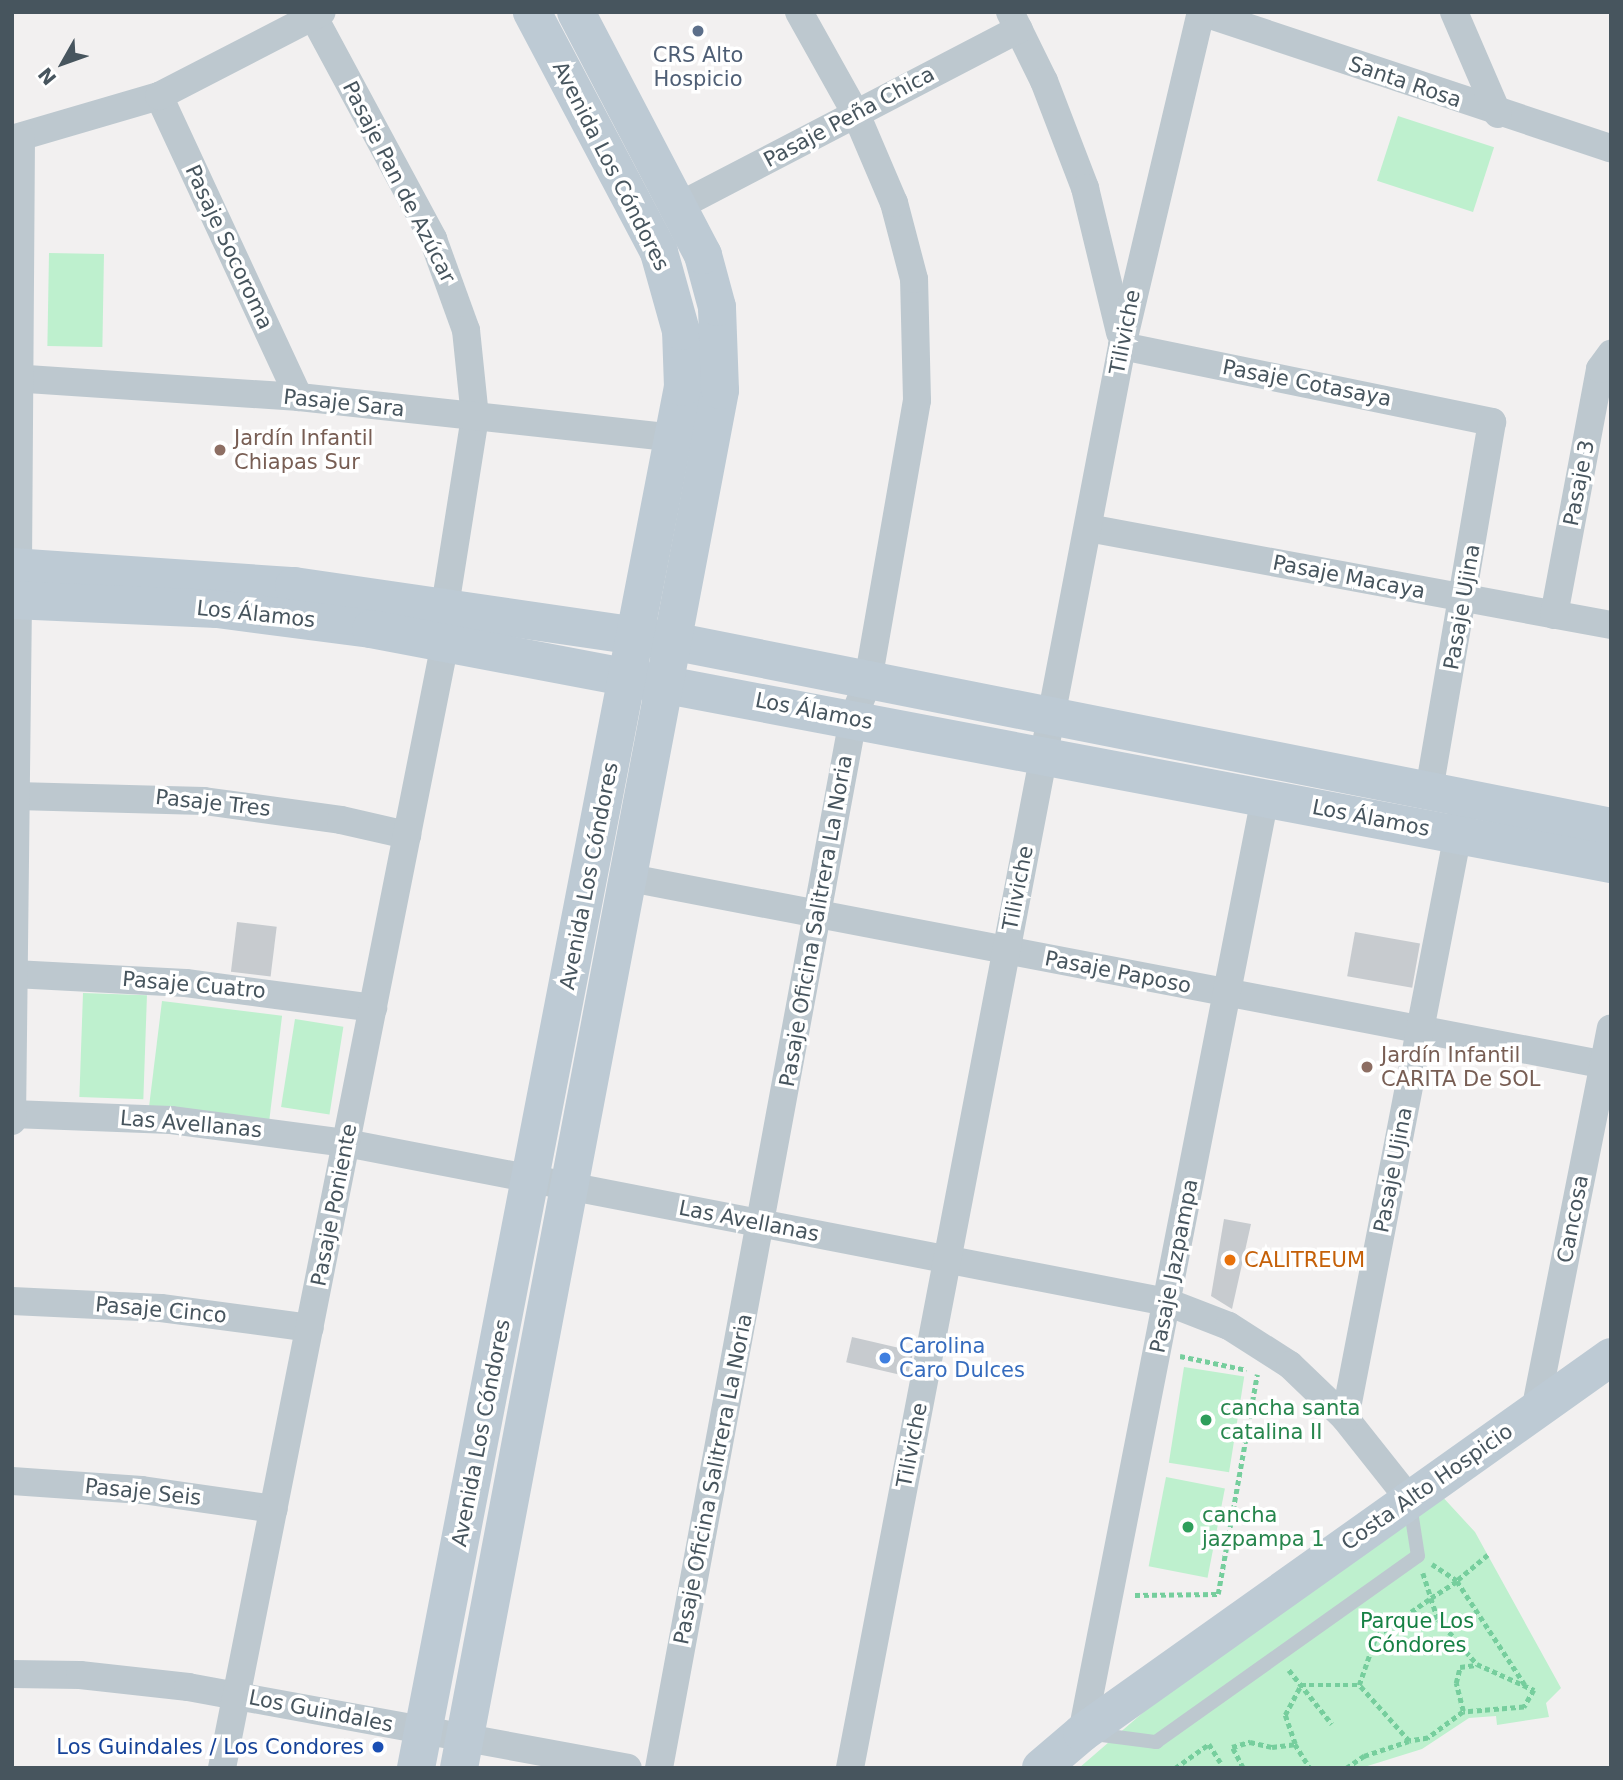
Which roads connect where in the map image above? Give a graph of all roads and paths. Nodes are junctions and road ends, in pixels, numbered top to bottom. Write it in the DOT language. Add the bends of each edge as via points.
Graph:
graph roads {
  1 [pos="532,12"];
  2 [pos="576,12"];
  3 [pos="799,12"];
  4 [pos="1201,12"];
  5 [pos="1454,12"];
  6 [pos="316,14"];
  7 [pos="1014,20"];
  8 [pos="159,96"];
  9 [pos="856,114"];
  10 [pos="1498,114"];
  11 [pos="16,139"];
  12 [pos="1611,148"];
  13 [pos="679,206"];
  14 [pos="1122,346"];
  15 [pos="1611,354"];
  16 [pos="16,378"];
  17 [pos="299,397"];
  18 [pos="475,417"];
  19 [pos="1492,422"];
  20 [pos="675,439"];
  21 [pos="1088,528"];
  22 [pos="15,584"];
  23 [pos="1464,598"];
  24 [pos="1554,615"];
  25 [pos="445,625"];
  26 [pos="1611,625"];
  27 [pos="654,638"];
  28 [pos="646,679"];
  29 [pos="868,681"];
  30 [pos="1051,717"];
  31 [pos="853,719"];
  32 [pos="1044,756"];
  33 [pos="16,796"];
  34 [pos="1265,798"];
  35 [pos="1450,808"];
  36 [pos="1611,827"];
  37 [pos="407,835"];
  38 [pos="1611,864"];
  39 [pos="625,877"];
  40 [pos="817,914"];
  41 [pos="1006,950"];
  42 [pos="14,974"];
  43 [pos="1227,993"];
  44 [pos="373,1008"];
  45 [pos="1611,1028"];
  46 [pos="1420,1030"];
  47 [pos="1607,1066"];
  48 [pos="12,1114"];
  49 [pos="12,1121"];
  50 [pos="346,1143"];
  51 [pos="531,1178"];
  52 [pos="568,1185"];
  53 [pos="760,1223"];
  54 [pos="947,1259"];
  55 [pos="12,1301"];
  56 [pos="1167,1301"];
  57 [pos="310,1328"];
  58 [pos="1157,1351"];
  59 [pos="1611,1357"];
  60 [pos="1535,1411"];
  61 [pos="1345,1418"];
  62 [pos="12,1481"];
  63 [pos="1410,1500"];
  64 [pos="274,1510"];
  65 [pos="1488,1555"];
  66 [pos="1418,1556"];
  67 [pos="1457,1581"];
  68 [pos="1110,1595"];
  69 [pos="1431,1598"];
  70 [pos="1277,1655"];
  71 [pos="1477,1664"];
  72 [pos="12,1674"];
  73 [pos="1301,1685"];
  74 [pos="1359,1685"];
  75 [pos="1525,1686"];
  76 [pos="237,1695"];
  77 [pos="1463,1712"];
  78 [pos="1332,1724"];
  79 [pos="424,1730"];
  80 [pos="1082,1733"];
  81 [pos="1409,1741"];
  82 [pos="1295,1744"];
  83 [pos="462,1753"];
  84 [pos="1221,1763"];
  85 [pos="222,1768"];
  86 [pos="416,1768"];
  87 [pos="628,1768"];
  88 [pos="659,1768"];
  89 [pos="850,1768"];
  90 [pos="1041,1768"];
  91 [pos="1175,1768"];
  92 [pos="1243,1768"];
  93 [pos="1310,1768"];
  94 [pos="1346,1768"];
  1 -- 20 [label="street, Avenida Los Cóndores" via="647,228 668,278 683,359"];
  2 -- 13 [label="street, Avenida Los Cóndores"];
  3 -- 9 [label="street, Pasaje Oficina Salitrera La Noria"];
  4 -- 10 [label="street, Santa Rosa"];
  4 -- 14 [label="street, Tiliviche"];
  5 -- 10 [label="street"];
  6 -- 8 [label="street"];
  6 -- 18 [label="street, Pasaje Pan de Azúcar" via="446,269 469,350"];
  7 -- 9 [label="street, Pasaje Peña Chica"];
  7 -- 14 [label="street" via="1085,188"];
  8 -- 11 [label="street"];
  8 -- 17 [label="street, Pasaje Socoroma"];
  9 -- 13 [label="street, Pasaje Peña Chica"];
  9 -- 29 [label="street, Pasaje Oficina Salitrera La Noria" via="905,240 914,279 919,356 914,434"];
  10 -- 12 [label="street, Santa Rosa"];
  11 -- 16 [label="street"];
  13 -- 27 [label="street, Avenida Los Cóndores" via="711,280 722,362"];
  14 -- 19 [label="street, Pasaje Cotasaya"];
  14 -- 21 [label="street, Tiliviche"];
  15 -- 24 [label="street, Pasaje 3" via="1600,369"];
  16 -- 17 [label="street, Pasaje Sara"];
  16 -- 22 [label="street"];
  17 -- 18 [label="street, Pasaje Sara"];
  18 -- 20 [label="street, Pasaje Sara"];
  18 -- 25 [label="street, Pasaje Pan de Azúcar"];
  19 -- 23 [label="street, Pasaje Ujina"];
  20 -- 27 [label="street, Avenida Los Cóndores"];
  21 -- 23 [label="street, Pasaje Macaya"];
  21 -- 30 [label="street, Tiliviche"];
  22 -- 25 [label="street, Los Álamos" via="217,609"];
  22 -- 33 [label="street"];
  23 -- 24 [label="street, Pasaje Macaya"];
  23 -- 35 [label="street, Pasaje Ujina"];
  24 -- 26 [label="street, Pasaje Macaya"];
  25 -- 27 [label="street, Los Álamos"];
  25 -- 28 [label="street, Los Álamos"];
  25 -- 37 [label="street, Pasaje Poniente"];
  27 -- 28 [label="street, Avenida Los Cóndores"];
  27 -- 29 [label="street, Los Álamos"];
  28 -- 31 [label="street, Los Álamos"];
  28 -- 39 [label="street, Avenida Los Cóndores"];
  28 -- 51 [label="street, Avenida Los Cóndores"];
  29 -- 30 [label="street, Los Álamos"];
  29 -- 31 [label="street, Pasaje Oficina Salitrera La Noria"];
  30 -- 32 [label="street, Tiliviche"];
  30 -- 35 [label="street, Los Álamos"];
  31 -- 32 [label="street, Los Álamos"];
  31 -- 40 [label="street, Pasaje Oficina Salitrera La Noria"];
  32 -- 34 [label="street, Los Álamos"];
  32 -- 41 [label="street, Tiliviche"];
  33 -- 37 [label="street, Pasaje Tres" via="204,801 341,820"];
  33 -- 42 [label="street"];
  34 -- 35 [label="street, Los Álamos"];
  34 -- 43 [label="street, Pasaje Jazpampa"];
  35 -- 36 [label="street, Los Álamos"];
  35 -- 38 [label="street, Los Álamos"];
  35 -- 46 [label="street, Pasaje Ujina"];
  37 -- 44 [label="street, Pasaje Poniente"];
  39 -- 40 [label="street, Pasaje Paposo"];
  39 -- 52 [label="street, Avenida Los Cóndores"];
  40 -- 41 [label="street, Pasaje Paposo"];
  40 -- 53 [label="street, Pasaje Oficina Salitrera La Noria"];
  41 -- 43 [label="street, Pasaje Paposo"];
  41 -- 54 [label="street, Tiliviche"];
  42 -- 44 [label="street, Pasaje Cuatro" via="186,983"];
  42 -- 48 [label="street"];
  43 -- 46 [label="street, Pasaje Paposo"];
  43 -- 56 [label="street, Pasaje Jazpampa"];
  44 -- 50 [label="street, Pasaje Poniente"];
  45 -- 47 [label="street, Cancosa"];
  46 -- 47 [label="street, Pasaje Paposo"];
  46 -- 61 [label="street, Pasaje Ujina"];
  47 -- 60 [label="street, Cancosa"];
  48 -- 49 [label="street"];
  48 -- 50 [label="street, Las Avellanas" via="171,1120"];
  50 -- 51 [label="street, Las Avellanas"];
  50 -- 57 [label="street, Pasaje Poniente"];
  51 -- 52 [label="street, Las Avellanas"];
  51 -- 79 [label="street, Avenida Los Cóndores"];
  52 -- 53 [label="street, Las Avellanas"];
  52 -- 83 [label="street, Avenida Los Cóndores"];
  53 -- 54 [label="street, Las Avellanas"];
  53 -- 88 [label="street, Pasaje Oficina Salitrera La Noria"];
  54 -- 56 [label="street, Las Avellanas"];
  54 -- 89 [label="street, Tiliviche"];
  55 -- 57 [label="street, Pasaje Cinco" via="161,1308"];
  56 -- 58 [label="street, Pasaje Jazpampa"];
  56 -- 61 [label="street, Las Avellanas" via="1259,1343 1310,1382"];
  57 -- 64 [label="street, Pasaje Poniente"];
  58 -- 68 [label="street, Pasaje Jazpampa"];
  58 -- 68 [label="path" via="1257,1373 1218,1594"];
  59 -- 60 [label="street, Costa Alto Hospicio"];
  60 -- 63 [label="street, Costa Alto Hospicio"];
  61 -- 63 [label="street, Las Avellanas"];
  62 -- 64 [label="street, Pasaje Seis" via="142,1490"];
  63 -- 66 [label="lane"];
  63 -- 80 [label="street, Costa Alto Hospicio"];
  64 -- 76 [label="street, Pasaje Poniente"];
  65 -- 67 [label="path"];
  66 -- 67 [label="path"];
  66 -- 69 [label="path"];
  66 -- 70 [label="lane"];
  67 -- 69 [label="path"];
  67 -- 75 [label="path"];
  68 -- 80 [label="street, Pasaje Jazpampa"];
  69 -- 71 [label="path" via="1438,1619"];
  69 -- 74 [label="path" via="1376,1636"];
  70 -- 73 [label="path"];
  70 -- 80 [label="lane" via="1156,1742"];
  71 -- 75 [label="path"];
  71 -- 77 [label="path" via="1460,1667 1456,1683"];
  72 -- 76 [label="street, Los Guindales" via="80,1675"];
  73 -- 74 [label="path"];
  73 -- 78 [label="path"];
  73 -- 82 [label="path" via="1285,1715"];
  74 -- 81 [label="path"];
  75 -- 77 [label="path" via="1534,1690 1524,1707"];
  76 -- 79 [label="street, Los Guindales"];
  76 -- 85 [label="street, Pasaje Poniente"];
  77 -- 81 [label="path" via="1428,1738"];
  79 -- 83 [label="street, Los Guindales"];
  79 -- 86 [label="street, Avenida Los Cóndores"];
  80 -- 90 [label="street, Costa Alto Hospicio"];
  81 -- 94 [label="path" via="1364,1756"];
  82 -- 92 [label="path" via="1272,1747 1250,1742 1232,1747"];
  82 -- 93 [label="path"];
  83 -- 87 [label="street, Los Guindales"];
  84 -- 91 [label="path" via="1209,1744"];
}
